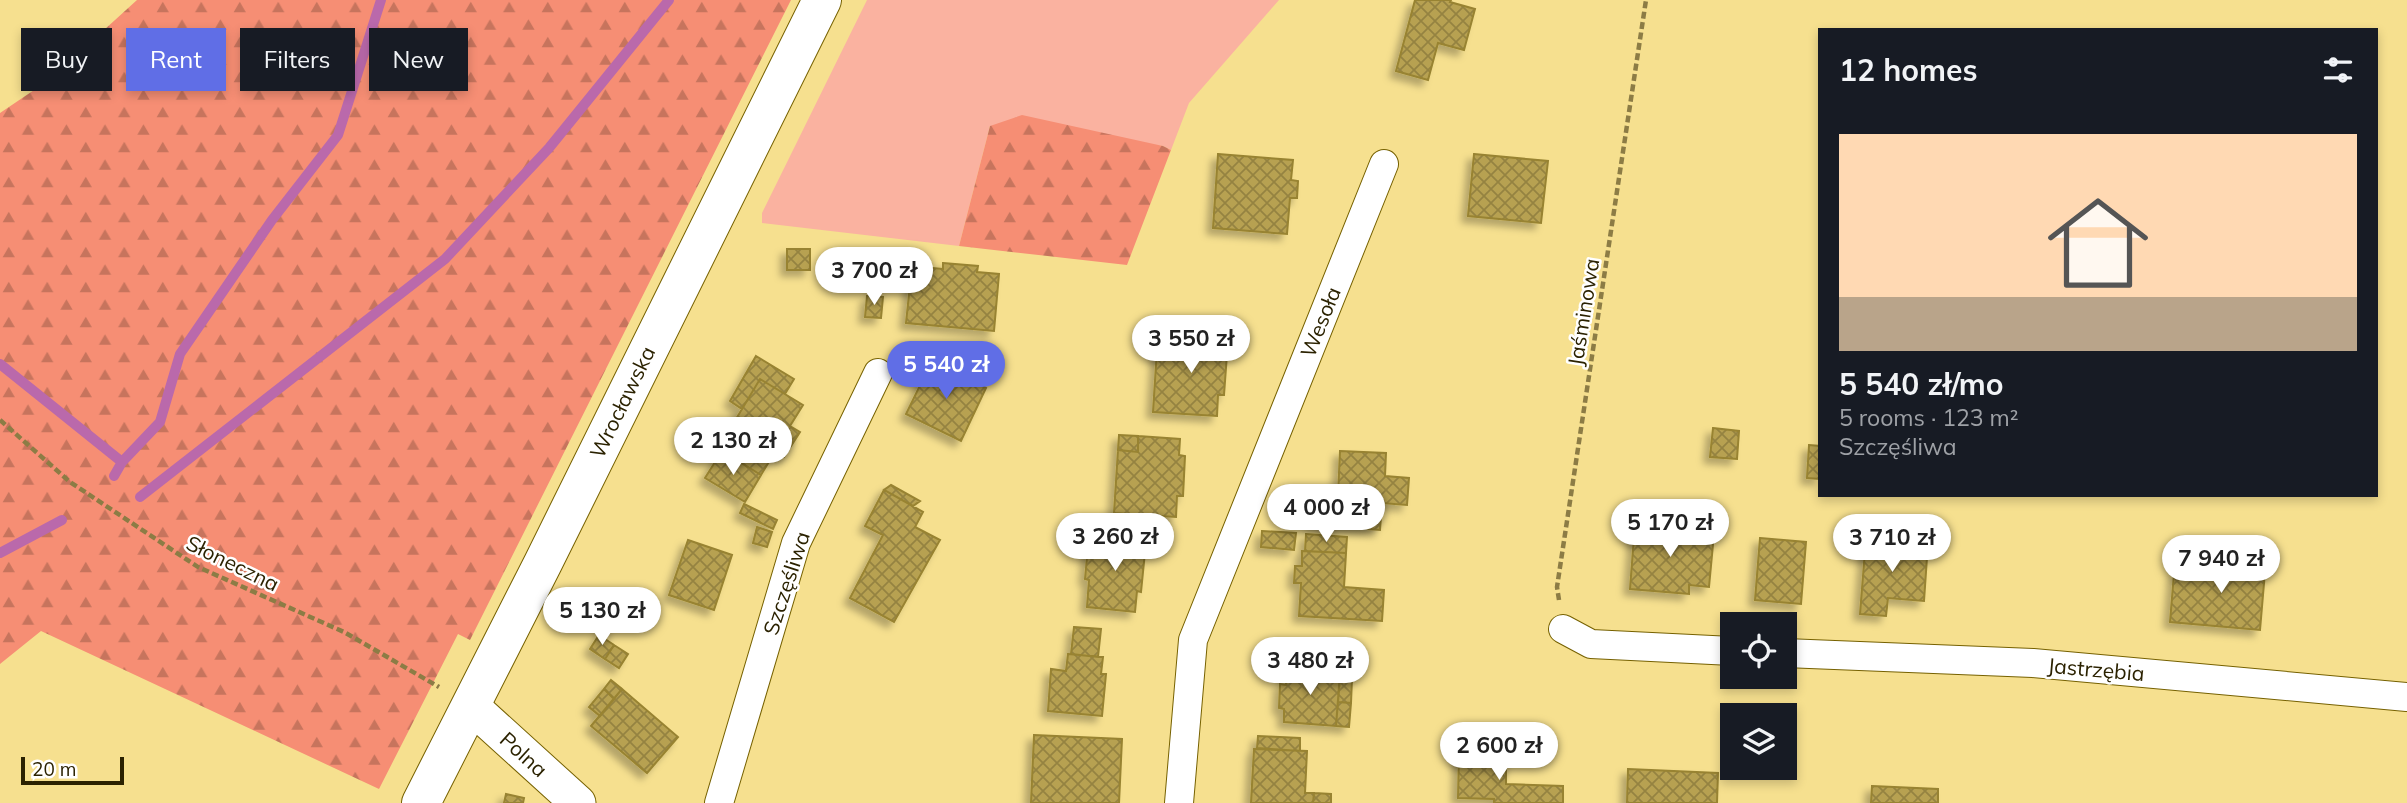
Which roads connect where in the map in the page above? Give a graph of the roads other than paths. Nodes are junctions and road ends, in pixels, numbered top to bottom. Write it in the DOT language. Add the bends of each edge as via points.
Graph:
graph roads {
  1 [pos="822,0"];
  2 [pos="1384,164"];
  3 [pos="878,373"];
  4 [pos="1563,629"];
  5 [pos="1720,650"];
  6 [pos="1797,653"];
  7 [pos="2407,698"];
  8 [pos="470,705"];
  9 [pos="421,803"];
  10 [pos="578,803"];
  11 [pos="719,803"];
  12 [pos="1179,803"];
  1 -- 8 [label="main road, Wrocławska"];
  2 -- 12 [label="street, Wesoła" via="1193,640"];
  3 -- 11 [label="street, Szczęśliwa" via="796,543"];
  4 -- 5 [label="street" via="1591,644"];
  6 -- 7 [label="street, Jastrzębia" via="2034,663"];
  8 -- 9 [label="main road, Wrocławska"];
  8 -- 10 [label="street, Polna"];
}
